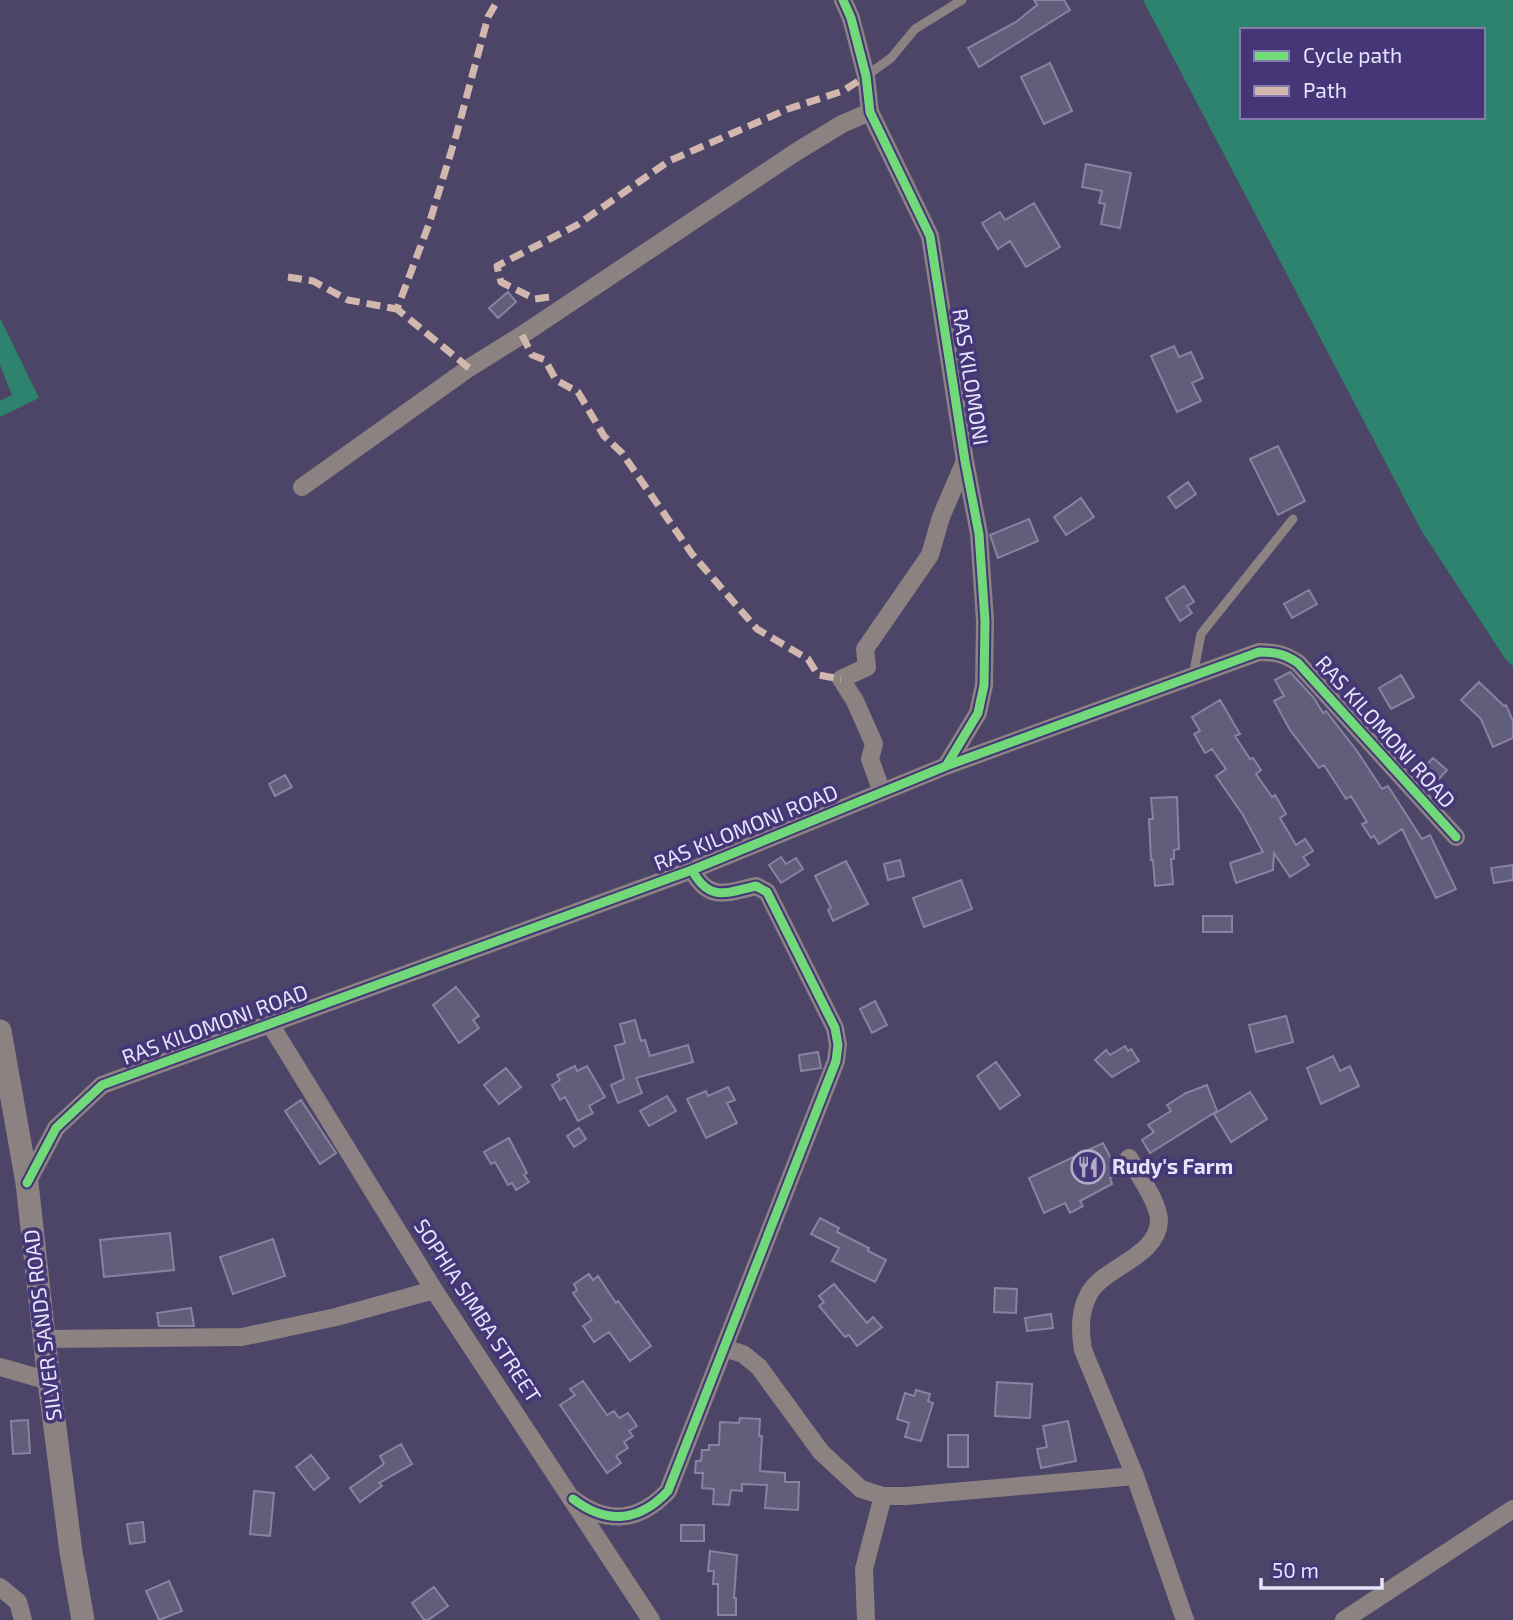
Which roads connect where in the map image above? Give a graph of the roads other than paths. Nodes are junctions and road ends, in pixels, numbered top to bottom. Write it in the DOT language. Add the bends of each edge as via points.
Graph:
graph roads {
  1 [pos="844,0"];
  2 [pos="962,0"];
  3 [pos="866,76"];
  4 [pos="870,113"];
  5 [pos="965,461"];
  6 [pos="302,487"];
  7 [pos="1293,519"];
  8 [pos="1193,676"];
  9 [pos="946,766"];
  10 [pos="882,792"];
  11 [pos="1456,837"];
  12 [pos="692,870"];
  13 [pos="270,1024"];
  14 [pos="0,1031"];
  15 [pos="1129,1158"];
  16 [pos="27,1183"];
  17 [pos="434,1290"];
  18 [pos="44,1339"];
  19 [pos="724,1349"];
  20 [pos="0,1367"];
  21 [pos="49,1381"];
  22 [pos="1135,1476"];
  23 [pos="883,1496"];
  24 [pos="573,1499"];
  25 [pos="1513,1509"];
  26 [pos="0,1587"];
  27 [pos="23,1620"];
  28 [pos="83,1620"];
  29 [pos="651,1620"];
  30 [pos="866,1620"];
  31 [pos="1185,1620"];
  32 [pos="1344,1620"];
  1 -- 3 [label="street, RAS KILOMONI"];
  2 -- 3 [label="lane" via="915,29 891,58"];
  3 -- 4 [label="street, RAS KILOMONI"];
  4 -- 5 [label="street, RAS KILOMONI" via="930,236"];
  4 -- 6 [label="street" via="796,152 469,368"];
  5 -- 9 [label="street, RAS KILOMONI" via="979,534 986,662 978,713"];
  5 -- 10 [label="street" via="930,555 865,649 867,667 841,679 874,744 870,759"];
  7 -- 8 [label="lane" via="1201,634"];
  8 -- 9 [label="street, RAS KILOMONI ROAD"];
  8 -- 11 [label="street, RAS KILOMONI ROAD" via="1259,652 1287,655"];
  9 -- 10 [label="street, RAS KILOMONI ROAD"];
  10 -- 12 [label="street, RAS KILOMONI ROAD"];
  12 -- 13 [label="street, RAS KILOMONI ROAD"];
  12 -- 19 [label="street" via="711,892 764,889 835,1028 838,1045 836,1062"];
  13 -- 16 [label="street, RAS KILOMONI ROAD" via="102,1085 56,1128"];
  13 -- 17 [label="street, SOPHIA SIMBA STREET"];
  14 -- 16 [label="street, SILVER SANDS ROAD"];
  15 -- 22 [label="street" via="1157,1208 1157,1232 1143,1250 1091,1290 1080,1329 1083,1350"];
  16 -- 18 [label="street, SILVER SANDS ROAD"];
  17 -- 18 [label="street" via="242,1337"];
  17 -- 24 [label="street, SOPHIA SIMBA STREET"];
  18 -- 21 [label="street, SILVER SANDS ROAD"];
  19 -- 23 [label="street" via="743,1354 759,1367 821,1452 861,1489"];
  19 -- 24 [label="street" via="668,1491 656,1504 640,1513 613,1517 588,1510"];
  20 -- 21 [label="street"];
  21 -- 28 [label="street, SILVER SANDS ROAD"];
  22 -- 23 [label="street"];
  22 -- 31 [label="street"];
  23 -- 30 [label="street" via="864,1569"];
  24 -- 29 [label="street, SOPHIA SIMBA STREET"];
  25 -- 32 [label="street"];
  26 -- 27 [label="street" via="18,1602"];
}
